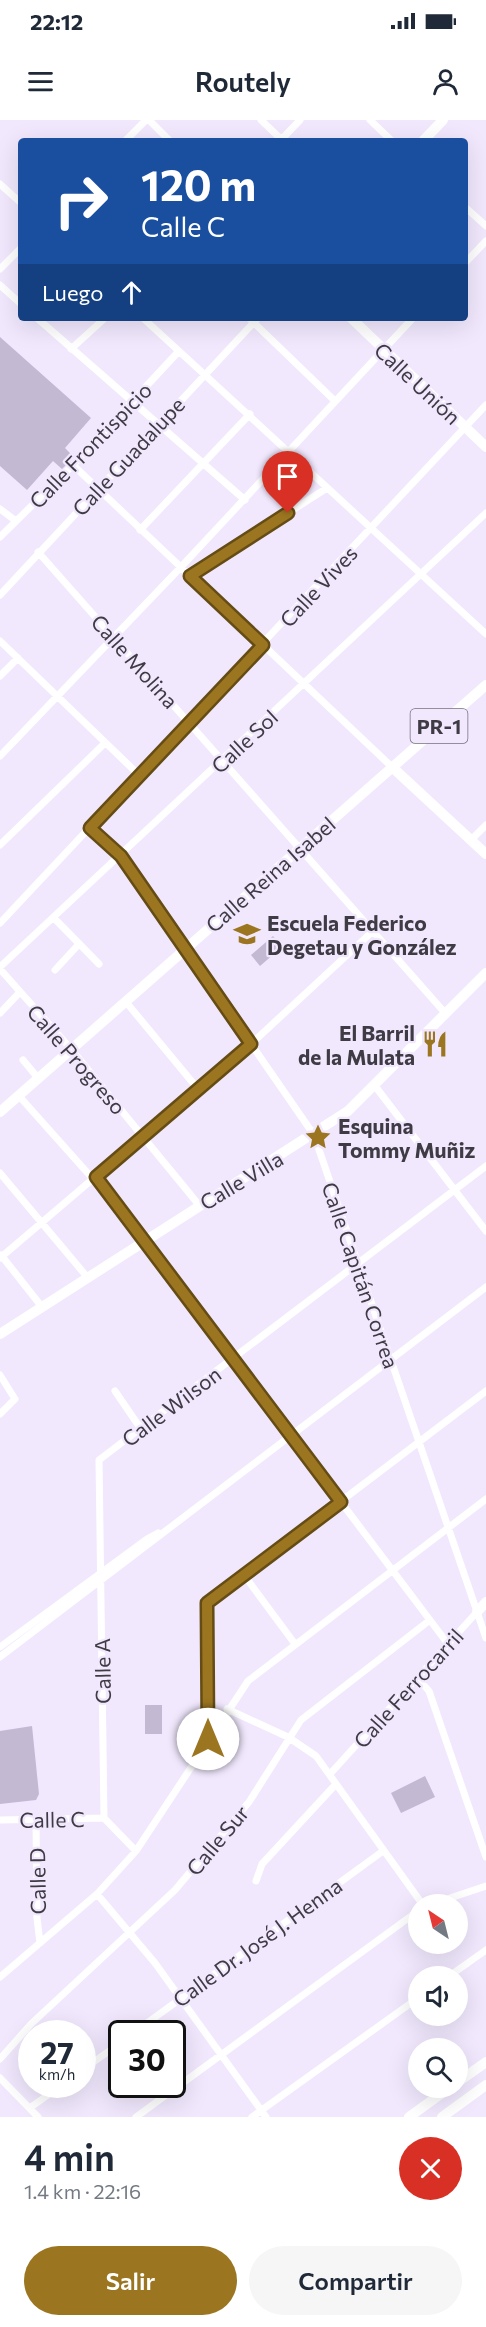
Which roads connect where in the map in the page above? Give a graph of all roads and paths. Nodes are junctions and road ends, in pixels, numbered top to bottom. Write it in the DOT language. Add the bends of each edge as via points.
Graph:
graph roads {
  1 [pos="147,120"];
  2 [pos="261,120"];
  3 [pos="300,120"];
  4 [pos="370,120"];
  5 [pos="443,120"];
  6 [pos="128,138"];
  7 [pos="167,138"];
  8 [pos="279,138"];
  9 [pos="283,138"];
  10 [pos="389,138"];
  11 [pos="426,138"];
  12 [pos="0,184"];
  13 [pos="18,199"];
  14 [pos="468,210"];
  15 [pos="486,226"];
  16 [pos="486,241"];
  17 [pos="18,251"];
  18 [pos="468,260"];
  19 [pos="0,269"];
  20 [pos="0,285"];
  21 [pos="18,301"];
  22 [pos="40,321"];
  23 [pos="102,321"];
  24 [pos="146,321"];
  25 [pos="252,321"];
  26 [pos="254,321"];
  27 [pos="354,321"];
  28 [pos="410,321"];
  29 [pos="71,349"];
  30 [pos="383,349"];
  31 [pos="179,351"];
  32 [pos="205,374"];
  33 [pos="335,401"];
  34 [pos="131,402"];
  35 [pos="486,405"];
  36 [pos="250,414"];
  37 [pos="157,425"];
  38 [pos="465,427"];
  39 [pos="486,447"];
  40 [pos="288,450"];
  41 [pos="73,465"];
  42 [pos="202,465"];
  43 [pos="327,488"];
  44 [pos="97,489"];
  45 [pos="244,500"];
  46 [pos="0,509"];
  47 [pos="486,513"];
  48 [pos="16,521"];
  49 [pos="372,528"];
  50 [pos="140,530"];
  51 [pos="0,537"];
  52 [pos="38,552"];
  53 [pos="182,567"];
  54 [pos="420,575"];
  55 [pos="190,576"];
  56 [pos="0,595"];
  57 [pos="486,634"];
  58 [pos="114,637"];
  59 [pos="0,641"];
  60 [pos="263,645"];
  61 [pos="18,658"];
  62 [pos="0,676"];
  63 [pos="486,684"];
  64 [pos="305,685"];
  65 [pos="58,696"];
  66 [pos="189,721"];
  67 [pos="105,743"];
  68 [pos="0,756"];
  69 [pos="222,761"];
  70 [pos="392,767"];
  71 [pos="140,775"];
  72 [pos="486,825"];
  73 [pos="90,828"];
  74 [pos="471,840"];
  75 [pos="0,845"];
  76 [pos="301,848"];
  77 [pos="486,854"];
  78 [pos="121,856"];
  79 [pos="54,918"];
  80 [pos="0,923"];
  81 [pos="373,931"];
  82 [pos="79,944"];
  83 [pos="186,948"];
  84 [pos="99,964"];
  85 [pos="0,968"];
  86 [pos="55,970"];
  87 [pos="486,973"];
  88 [pos="19,993"];
  89 [pos="126,1002"];
  90 [pos="0,1013"];
  91 [pos="446,1014"];
  92 [pos="251,1044"];
  93 [pos="71,1049"];
  94 [pos="22,1060"];
  95 [pos="38,1078"];
  96 [pos="375,1086"];
  97 [pos="198,1089"];
  98 [pos="19,1096"];
  99 [pos="0,1112"];
  100 [pos="314,1135"];
  101 [pos="143,1137"];
  102 [pos="486,1166"];
  103 [pos="0,1173"];
  104 [pos="94,1178"];
  105 [pos="454,1189"];
  106 [pos="199,1205"];
  107 [pos="43,1222"];
  108 [pos="486,1231"];
  109 [pos="144,1240"];
  110 [pos="1,1256"];
  111 [pos="357,1262"];
  112 [pos="88,1278"];
  113 [pos="486,1287"];
  114 [pos="42,1307"];
  115 [pos="2,1329"];
  116 [pos="234,1358"];
  117 [pos="390,1360"];
  118 [pos="0,1375"];
  119 [pos="115,1391"];
  120 [pos="486,1391"];
  121 [pos="0,1414"];
  122 [pos="141,1429"];
  123 [pos="292,1436"];
  124 [pos="417,1443"];
  125 [pos="99,1478"];
  126 [pos="486,1499"];
  127 [pos="341,1502"];
  128 [pos="449,1527"];
  129 [pos="163,1531"];
  130 [pos="393,1570"];
  131 [pos="100,1573"];
  132 [pos="244,1575"];
  133 [pos="101,1582"];
  134 [pos="486,1602"];
  135 [pos="477,1612"];
  136 [pos="430,1620"];
  137 [pos="486,1638"];
  138 [pos="296,1644"];
  139 [pos="448,1644"];
  140 [pos="0,1647"];
  141 [pos="0,1657"];
  142 [pos="418,1679"];
  143 [pos="227,1709"];
  144 [pos="288,1737"];
  145 [pos="208,1739"];
  146 [pos="330,1774"];
  147 [pos="336,1784"];
  148 [pos="104,1818"];
  149 [pos="36,1820"];
  150 [pos="0,1821"];
  151 [pos="136,1851"];
  152 [pos="382,1851"];
  153 [pos="486,1857"];
  154 [pos="256,1881"];
  155 [pos="486,1886"];
  156 [pos="97,1894"];
  157 [pos="415,1894"];
  158 [pos="462,1894"];
  159 [pos="408,1918"];
  160 [pos="128,1934"];
  161 [pos="40,1943"];
  162 [pos="486,1950"];
  163 [pos="463,1966"];
  164 [pos="0,1977"];
  165 [pos="180,1999"];
  166 [pos="408,2005"];
  167 [pos="151,2020"];
  168 [pos="220,2055"];
  169 [pos="0,2059"];
  170 [pos="486,2062"];
  171 [pos="468,2075"];
  172 [pos="0,2078"];
  173 [pos="486,2085"];
  174 [pos="44,2098"];
  175 [pos="435,2098"];
  176 [pos="31,2107"];
  177 [pos="261,2110"];
  178 [pos="38,2117"];
  179 [pos="136,2117"];
  180 [pos="252,2117"];
  181 [pos="266,2117"];
  182 [pos="409,2117"];
  183 [pos="442,2117"];
  1 -- 6 [label="street"];
  1 -- 7 [label="street"];
  2 -- 8 [label="street"];
  3 -- 9 [label="street"];
  4 -- 10 [label="street"];
  5 -- 11 [label="main road"];
  12 -- 13 [label="street"];
  14 -- 15 [label="street"];
  16 -- 18 [label="street"];
  17 -- 19 [label="street"];
  20 -- 21 [label="street"];
  22 -- 29 [label="street"];
  23 -- 29 [label="street"];
  24 -- 31 [label="street"];
  25 -- 32 [label="street, Calle Guadalupe"];
  26 -- 33 [label="street"];
  27 -- 30 [label="main road, Calle Unión"];
  28 -- 30 [label="street"];
  29 -- 34 [label="street"];
  30 -- 33 [label="street"];
  30 -- 38 [label="main road, Calle Unión"];
  31 -- 32 [label="street"];
  31 -- 34 [label="street, Calle Frontispicio"];
  32 -- 36 [label="street"];
  32 -- 37 [label="street, Calle Guadalupe"];
  33 -- 40 [label="street"];
  34 -- 37 [label="street"];
  34 -- 41 [label="street, Calle Frontispicio"];
  35 -- 38 [label="street, Calle Vives"];
  36 -- 40 [label="street"];
  36 -- 42 [label="street"];
  37 -- 42 [label="street"];
  37 -- 44 [label="street, Calle Guadalupe"];
  38 -- 39 [label="main road, Calle Unión"];
  38 -- 49 [label="street, Calle Vives"];
  40 -- 43 [label="street"];
  40 -- 45 [label="street"];
  41 -- 44 [label="street"];
  41 -- 48 [label="street, Calle Frontispicio"];
  42 -- 45 [label="street"];
  42 -- 50 [label="street"];
  43 -- 49 [label="street"];
  43 -- 55 [label="street"];
  44 -- 50 [label="street"];
  44 -- 52 [label="street, Calle Guadalupe"];
  45 -- 53 [label="street"];
  46 -- 48 [label="street"];
  47 -- 54 [label="street, Calle Sol"];
  48 -- 51 [label="street, Calle Frontispicio"];
  49 -- 54 [label="street"];
  49 -- 60 [label="street, Calle Vives"];
  50 -- 53 [label="street"];
  52 -- 56 [label="street, Calle Guadalupe"];
  52 -- 58 [label="street, Calle Molina"];
  53 -- 55 [label="street"];
  53 -- 58 [label="street"];
  54 -- 57 [label="street"];
  54 -- 64 [label="street, Calle Sol"];
  55 -- 60 [label="street"];
  58 -- 65 [label="street"];
  58 -- 66 [label="street, Calle Molina"];
  59 -- 61 [label="street"];
  60 -- 64 [label="street"];
  60 -- 66 [label="street, Calle Vives"];
  61 -- 62 [label="street"];
  61 -- 65 [label="street"];
  63 -- 70 [label="main road, Calle Reina Isabel / PR-1"];
  64 -- 69 [label="street, Calle Sol"];
  64 -- 70 [label="street"];
  65 -- 67 [label="street"];
  65 -- 68 [label="street"];
  66 -- 69 [label="street, Calle Molina"];
  66 -- 71 [label="street, Calle Vives"];
  67 -- 71 [label="street"];
  67 -- 75 [label="street"];
  69 -- 76 [label="street, Calle Molina"];
  69 -- 78 [label="street, Calle Sol"];
  70 -- 74 [label="main road, PR-1"];
  70 -- 76 [label="main road, Calle Reina Isabel"];
  71 -- 73 [label="street, Calle Vives"];
  72 -- 74 [label="street"];
  73 -- 78 [label="street, Calle Capitán Correa"];
  73 -- 80 [label="street, Calle Vives"];
  74 -- 77 [label="main road, PR-1"];
  76 -- 81 [label="street, Calle Molina"];
  76 -- 83 [label="main road, Calle Reina Isabel"];
  78 -- 79 [label="street, Calle Sol"];
  78 -- 83 [label="street, Calle Capitán Correa"];
  79 -- 82 [label="street"];
  79 -- 85 [label="street, Calle Sol"];
  81 -- 91 [label="street, Calle Molina"];
  81 -- 92 [label="street"];
  82 -- 84 [label="street"];
  82 -- 86 [label="street"];
  83 -- 89 [label="main road, Calle Reina Isabel"];
  83 -- 92 [label="street, Calle Capitán Correa"];
  85 -- 88 [label="street, Calle Progreso"];
  87 -- 91 [label="main road, Calle Villa"];
  88 -- 90 [label="street"];
  88 -- 93 [label="street, Calle Progreso"];
  89 -- 93 [label="main road, Calle Reina Isabel"];
  89 -- 97 [label="street"];
  91 -- 96 [label="main road, Calle Villa"];
  92 -- 97 [label="street"];
  92 -- 100 [label="street, Calle Capitán Correa"];
  93 -- 95 [label="main road, Calle Reina Isabel"];
  93 -- 101 [label="street, Calle Progreso"];
  94 -- 95 [label="street"];
  95 -- 98 [label="main road, Calle Reina Isabel"];
  96 -- 100 [label="main road, Calle Villa"];
  96 -- 105 [label="street"];
  97 -- 101 [label="street"];
  98 -- 99 [label="main road, Calle Reina Isabel"];
  98 -- 104 [label="street"];
  100 -- 106 [label="main road, Calle Villa"];
  100 -- 111 [label="street, Calle Capitán Correa"];
  101 -- 104 [label="street"];
  101 -- 106 [label="street, Calle Progreso"];
  102 -- 105 [label="street, Calle Wilson"];
  103 -- 107 [label="street"];
  104 -- 107 [label="street"];
  104 -- 109 [label="street"];
  105 -- 108 [label="street"];
  105 -- 111 [label="street, Calle Wilson"];
  106 -- 109 [label="main road, Calle Villa"];
  107 -- 110 [label="street"];
  107 -- 112 [label="street"];
  109 -- 112 [label="main road, Calle Villa"];
  109 -- 116 [label="street"];
  110 -- 114 [label="street"];
  111 -- 116 [label="street, Calle Wilson"];
  111 -- 117 [label="street, Calle Capitán Correa"];
  112 -- 114 [label="main road, Calle Villa"];
  113 -- 117 [label="street"];
  114 -- 115 [label="main road, Calle Villa"];
  116 -- 122 [label="street, Calle Wilson"];
  116 -- 123 [label="street"];
  117 -- 123 [label="street"];
  117 -- 124 [label="street, Calle Capitán Correa"];
  118 -- 121 [label="street" via="15,1399"];
  119 -- 122 [label="street"];
  120 -- 124 [label="street"];
  122 -- 125 [label="street, Calle Wilson" via="99,1460"];
  123 -- 127 [label="street"];
  123 -- 129 [label="street"];
  124 -- 127 [label="street"];
  124 -- 128 [label="street, Calle Capitán Correa"];
  125 -- 131 [label="street, Calle A"];
  126 -- 128 [label="street"];
  127 -- 130 [label="street"];
  127 -- 132 [label="street"];
  128 -- 130 [label="street"];
  128 -- 135 [label="street, Calle Capitán Correa"];
  129 -- 131 [label="street"];
  129 -- 133 [label="street"];
  130 -- 136 [label="street"];
  130 -- 138 [label="street"];
  131 -- 133 [label="street, Calle A"];
  131 -- 140 [label="street"];
  132 -- 138 [label="street"];
  132 -- 145 [label="street" via="207,1603"];
  133 -- 141 [label="street"];
  133 -- 148 [label="street, Calle A"];
  134 -- 135 [label="main road, Calle Ferrocarril"];
  135 -- 137 [label="street, Calle Capitán Correa"];
  135 -- 139 [label="street, Calle Ferrocarril"];
  136 -- 139 [label="street"];
  136 -- 144 [label="street, Calle Sur" via="300,1720"];
  138 -- 143 [label="street" via="248,1681"];
  139 -- 142 [label="street, Calle Ferrocarril"];
  142 -- 146 [label="street, Calle Ferrocarril"];
  142 -- 153 [label="street" via="429,1691"];
  143 -- 144 [label="street"];
  143 -- 145 [label="street"];
  144 -- 146 [label="street" via="316,1756"];
  144 -- 160 [label="street, Calle Sur" via="249,1802 175,1890"];
  145 -- 151 [label="street"];
  146 -- 147 [label="street"];
  147 -- 152 [label="street"];
  147 -- 154 [label="street" via="262,1864"];
  148 -- 149 [label="street, Calle C"];
  148 -- 151 [label="street"];
  149 -- 150 [label="street, Calle C"];
  149 -- 161 [label="street, Calle D"];
  151 -- 156 [label="street"];
  152 -- 157 [label="street"];
  152 -- 165 [label="street, Calle Dr. José J. Henna"];
  155 -- 158 [label="street"];
  156 -- 160 [label="street"];
  156 -- 161 [label="street"];
  159 -- 168 [label="street"];
  160 -- 165 [label="street"];
  160 -- 169 [label="street, Calle Sur" via="31,2024"];
  161 -- 164 [label="street"];
  162 -- 163 [label="street"];
  165 -- 167 [label="street, Calle Dr. José J. Henna"];
  165 -- 168 [label="street"];
  166 -- 177 [label="street"];
  168 -- 177 [label="street"];
  168 -- 179 [label="street"];
  170 -- 171 [label="main road"];
  172 -- 176 [label="street"];
  173 -- 183 [label="main road"];
  174 -- 176 [label="street"];
  175 -- 182 [label="main road"];
  176 -- 178 [label="street"];
  177 -- 180 [label="street"];
  177 -- 181 [label="street"];
}
